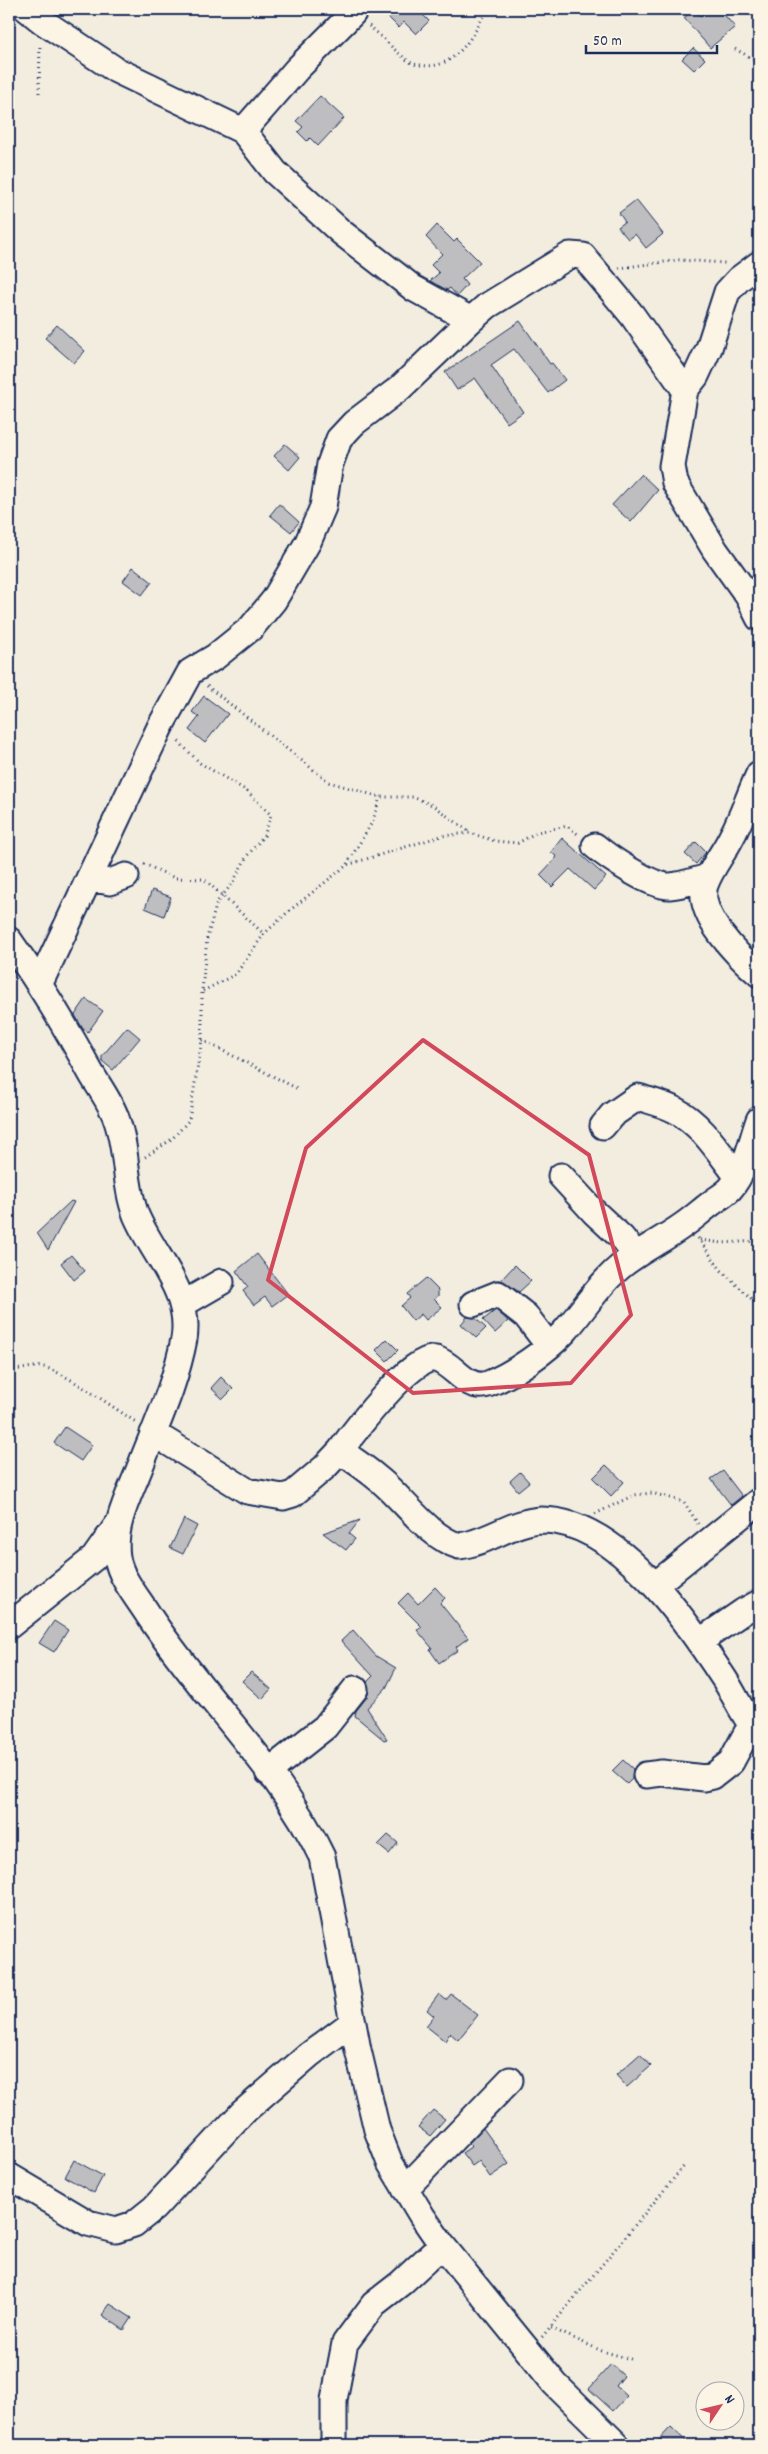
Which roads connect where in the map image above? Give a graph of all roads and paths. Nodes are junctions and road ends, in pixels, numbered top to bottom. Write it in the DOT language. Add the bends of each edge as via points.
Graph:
graph roads {
  1 [pos="487,9"];
  2 [pos="353,10"];
  3 [pos="34,15"];
  4 [pos="735,49"];
  5 [pos="759,62"];
  6 [pos="39,93"];
  7 [pos="243,131"];
  8 [pos="759,264"];
  9 [pos="599,274"];
  10 [pos="471,320"];
  11 [pos="685,390"];
  12 [pos="754,595"];
  13 [pos="759,618"];
  14 [pos="190,672"];
  15 [pos="160,727"];
  16 [pos="759,774"];
  17 [pos="380,797"];
  18 [pos="470,833"];
  19 [pos="595,846"];
  20 [pos="347,865"];
  21 [pos="126,876"];
  22 [pos="708,877"];
  23 [pos="89,878"];
  24 [pos="223,894"];
  25 [pos="264,934"];
  26 [pos="9,940"];
  27 [pos="759,974"];
  28 [pos="40,983"];
  29 [pos="202,991"];
  30 [pos="202,1040"];
  31 [pos="300,1090"];
  32 [pos="759,1120"];
  33 [pos="603,1126"];
  34 [pos="127,1168"];
  35 [pos="561,1176"];
  36 [pos="738,1177"];
  37 [pos="692,1232"];
  38 [pos="759,1241"];
  39 [pos="636,1255"];
  40 [pos="222,1282"];
  41 [pos="183,1304"];
  42 [pos="473,1304"];
  43 [pos="757,1304"];
  44 [pos="549,1346"];
  45 [pos="9,1368"];
  46 [pos="153,1433"];
  47 [pos="340,1451"];
  48 [pos="759,1501"];
  49 [pos="118,1524"];
  50 [pos="581,1527"];
  51 [pos="706,1544"];
  52 [pos="655,1585"];
  53 [pos="759,1603"];
  54 [pos="9,1626"];
  55 [pos="699,1642"];
  56 [pos="355,1689"];
  57 [pos="755,1730"];
  58 [pos="268,1772"];
  59 [pos="646,1775"];
  60 [pos="353,2022"];
  61 [pos="510,2080"];
  62 [pos="685,2165"];
  63 [pos="9,2176"];
  64 [pos="405,2189"];
  65 [pos="442,2245"];
  66 [pos="551,2328"];
  67 [pos="529,2353"];
  68 [pos="634,2360"];
  69 [pos="334,2445"];
  70 [pos="617,2445"];
  1 -- 2 [label="path" via="456,55 449,61 427,67 411,63"];
  2 -- 7 [label="street"];
  3 -- 6 [label="path"];
  3 -- 7 [label="street" via="116,70"];
  4 -- 5 [label="path"];
  7 -- 10 [label="street" via="275,172 341,232 413,288"];
  8 -- 9 [label="path" via="679,260 621,267"];
  8 -- 11 [label="street" via="727,292 709,348 696,376"];
  9 -- 10 [label="street" via="583,256 570,255 487,306"];
  9 -- 11 [label="street"];
  10 -- 14 [label="street" via="400,388 354,423 339,439 330,464 323,507 308,542 274,600 251,628"];
  11 -- 12 [label="street" via="672,466 675,483 715,550"];
  12 -- 13 [label="street"];
  14 -- 15 [label="street"];
  14 -- 17 [label="path" via="329,782"];
  15 -- 23 [label="street"];
  15 -- 24 [label="path" via="200,763 261,803 271,816 264,836 246,856"];
  16 -- 22 [label="street" via="732,838"];
  17 -- 18 [label="path" via="413,797 432,805"];
  17 -- 20 [label="path" via="373,820"];
  18 -- 19 [label="path" via="494,841 518,843 537,832 567,826"];
  18 -- 20 [label="path" via="418,841"];
  19 -- 22 [label="street" via="640,876 668,886"];
  20 -- 25 [label="path"];
  21 -- 23 [label="street" via="110,882"];
  21 -- 24 [label="path" via="133,866 144,864 175,878 204,878"];
  22 -- 27 [label="street" via="704,898 713,922 735,952"];
  23 -- 28 [label="street"];
  24 -- 25 [label="path"];
  24 -- 29 [label="path" via="217,902 207,938"];
  25 -- 29 [label="path" via="236,974"];
  26 -- 28 [label="street"];
  28 -- 34 [label="street" via="116,1118"];
  29 -- 30 [label="path"];
  30 -- 31 [label="path"];
  30 -- 34 [label="path" via="189,1120 172,1139"];
  32 -- 36 [label="street"];
  33 -- 36 [label="street" via="612,1115 638,1097 663,1105 696,1124"];
  34 -- 41 [label="street" via="129,1196 138,1219"];
  35 -- 39 [label="street"];
  36 -- 37 [label="street"];
  37 -- 38 [label="path" via="722,1243"];
  37 -- 39 [label="street"];
  37 -- 43 [label="path" via="721,1270"];
  39 -- 44 [label="street" via="607,1278"];
  40 -- 41 [label="street"];
  41 -- 46 [label="street" via="184,1335 175,1379"];
  42 -- 44 [label="street" via="498,1294 526,1316"];
  44 -- 47 [label="street" via="505,1375 478,1385 470,1384 443,1362 427,1359 410,1370 371,1408"];
  45 -- 46 [label="path" via="18,1371 43,1367 68,1379"];
  46 -- 47 [label="street" via="247,1491 283,1498 293,1494 325,1468"];
  46 -- 49 [label="street"];
  47 -- 50 [label="street" via="381,1480 450,1544 466,1545 521,1524 543,1520"];
  48 -- 51 [label="street"];
  49 -- 54 [label="street" via="94,1558"];
  49 -- 58 [label="street" via="117,1555 125,1579 166,1642"];
  50 -- 51 [label="path" via="592,1515 634,1495 652,1493 684,1502"];
  50 -- 52 [label="street"];
  51 -- 52 [label="street"];
  52 -- 55 [label="street"];
  53 -- 55 [label="street"];
  55 -- 57 [label="street"];
  56 -- 58 [label="street" via="325,1727"];
  57 -- 59 [label="street" via="731,1762 713,1776"];
  58 -- 60 [label="street" via="309,1828 322,1857"];
  60 -- 63 [label="street" via="242,2113 154,2208 134,2224 116,2230 88,2223"];
  60 -- 64 [label="street" via="377,2130"];
  61 -- 64 [label="street"];
  62 -- 66 [label="path"];
  64 -- 65 [label="street"];
  65 -- 67 [label="street"];
  65 -- 69 [label="street" via="374,2304 345,2343 334,2400"];
  66 -- 67 [label="path"];
  66 -- 68 [label="path" via="602,2351"];
  67 -- 70 [label="street" via="555,2384"];
}
